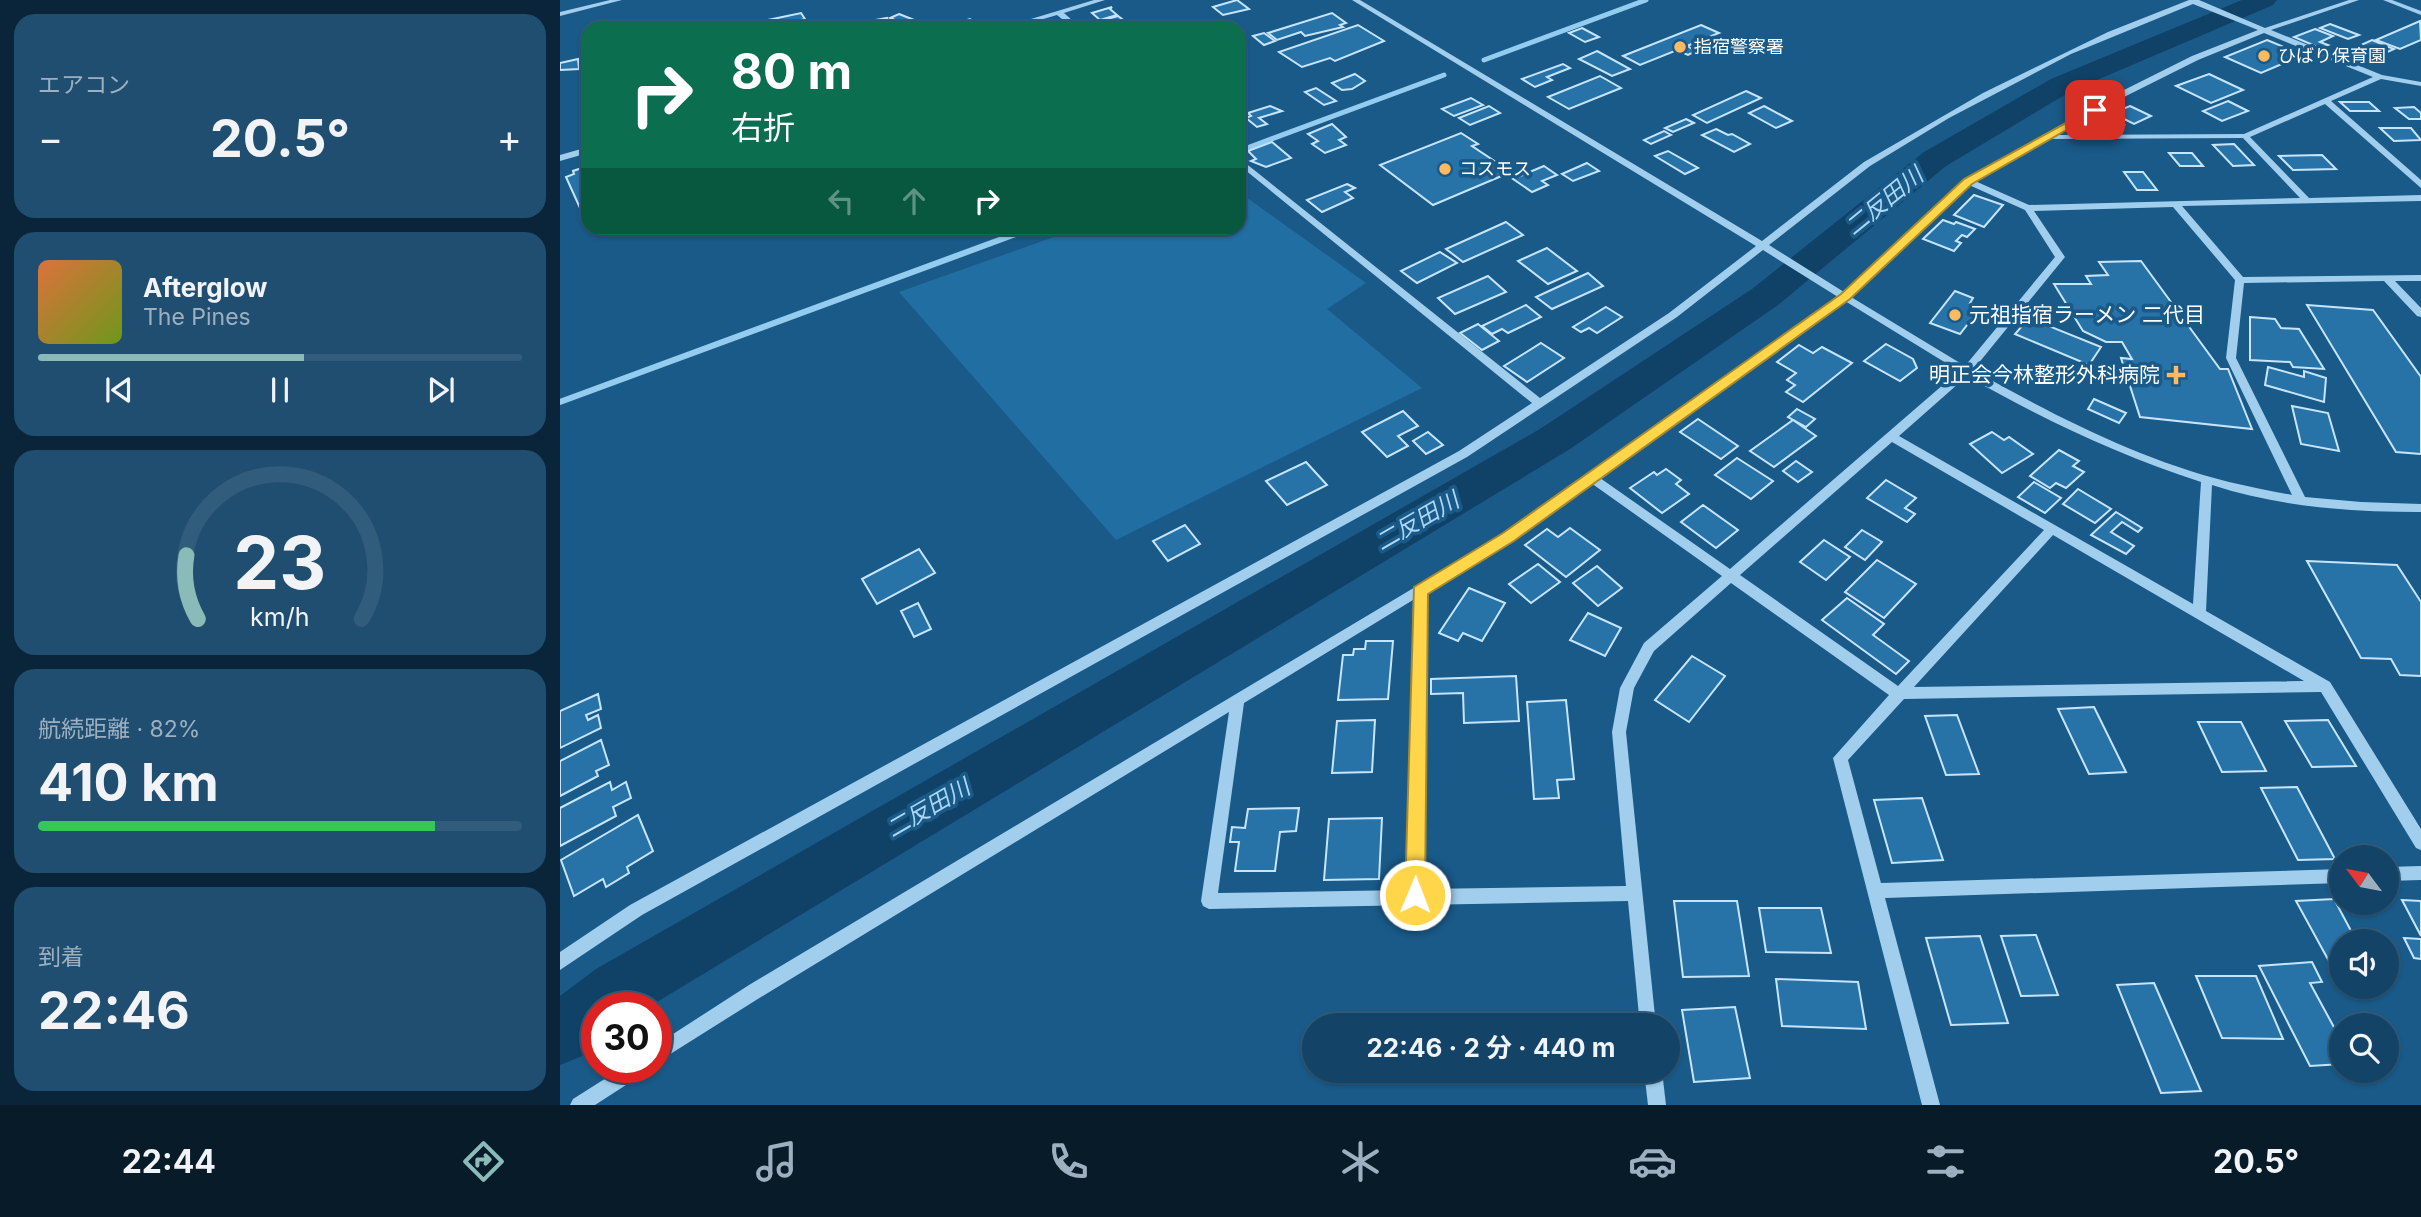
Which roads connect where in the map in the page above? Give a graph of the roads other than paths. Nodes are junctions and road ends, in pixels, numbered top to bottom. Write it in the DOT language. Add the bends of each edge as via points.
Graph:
graph roads {
  1 [pos="616,0"];
  2 [pos="1102,0"];
  3 [pos="1355,0"];
  4 [pos="2356,0"];
  5 [pos="2386,0"];
  6 [pos="2194,1"];
  7 [pos="1058,12"];
  8 [pos="2421,13"];
  9 [pos="560,14"];
  10 [pos="1028,21"];
  11 [pos="1069,21"];
  12 [pos="2264,30"];
  13 [pos="2380,77"];
  14 [pos="2421,84"];
  15 [pos="2326,101"];
  16 [pos="2245,136"];
  17 [pos="2046,138"];
  18 [pos="581,152"];
  19 [pos="560,158"];
  20 [pos="1246,167"];
  21 [pos="1968,181"];
  22 [pos="2421,185"];
  23 [pos="2421,198"];
  24 [pos="2307,201"];
  25 [pos="2175,204"];
  26 [pos="2028,208"];
  27 [pos="1761,245"];
  28 [pos="2421,278"];
  29 [pos="2387,279"];
  30 [pos="2240,281"];
  31 [pos="1845,297"];
  32 [pos="2421,314"];
  33 [pos="1966,371"];
  34 [pos="1539,403"];
  35 [pos="1892,437"];
  36 [pos="1592,478"];
  37 [pos="2207,479"];
  38 [pos="2301,501"];
  39 [pos="2421,508"];
  40 [pos="2053,528"];
  41 [pos="1730,575"];
  42 [pos="1420,591"];
  43 [pos="2199,614"];
  44 [pos="2325,686"];
  45 [pos="1897,693"];
  46 [pos="1238,700"];
  47 [pos="2421,843"];
  48 [pos="2421,873"];
  49 [pos="2399,874"];
  50 [pos="2329,876"];
  51 [pos="1875,891"];
  52 [pos="1633,893"];
  53 [pos="1415,895"];
  54 [pos="560,962"];
  55 [pos="1647,1013"];
  56 [pos="672,1045"];
  57 [pos="613,1083"];
  58 [pos="1654,1083"];
  59 [pos="579,1105"];
  60 [pos="1657,1105"];
  61 [pos="1931,1105"];
  1 -- 9 [label="street"];
  2 -- 7 [label="street"];
  3 -- 27 [label="street"];
  4 -- 12 [label="street"];
  5 -- 8 [label="street"];
  6 -- 12 [label="street"];
  6 -- 27 [label="street" via="2054,58 1898,145"];
  7 -- 10 [label="street"];
  7 -- 11 [label="street"];
  12 -- 13 [label="street"];
  12 -- 17 [label="street" via="2195,58"];
  13 -- 14 [label="street"];
  13 -- 15 [label="street"];
  15 -- 16 [label="street"];
  15 -- 22 [label="street"];
  16 -- 17 [label="street"];
  16 -- 24 [label="street"];
  17 -- 21 [label="street"];
  18 -- 19 [label="street"];
  20 -- 34 [label="street"];
  21 -- 26 [label="street"];
  21 -- 31 [label="street"];
  23 -- 24 [label="street"];
  24 -- 25 [label="street"];
  25 -- 26 [label="street"];
  25 -- 30 [label="street"];
  26 -- 33 [label="street" via="2060,257"];
  27 -- 31 [label="street"];
  27 -- 34 [label="street" via="1673,315"];
  28 -- 29 [label="street"];
  29 -- 30 [label="street"];
  29 -- 32 [label="street"];
  30 -- 38 [label="street" via="2231,358"];
  31 -- 33 [label="street"];
  31 -- 36 [label="street"];
  33 -- 35 [label="street"];
  33 -- 37 [label="street" via="2095,439"];
  34 -- 54 [label="street" via="1451,461 636,910"];
  35 -- 40 [label="street"];
  35 -- 41 [label="street"];
  36 -- 41 [label="street"];
  36 -- 42 [label="street"];
  37 -- 38 [label="street"];
  37 -- 43 [label="street"];
  38 -- 39 [label="street"];
  40 -- 43 [label="street"];
  40 -- 45 [label="street"];
  41 -- 45 [label="street"];
  41 -- 52 [label="street" via="1649,647 1627,688 1619,732"];
  42 -- 46 [label="street"];
  42 -- 53 [label="street"];
  43 -- 44 [label="street"];
  44 -- 45 [label="street"];
  44 -- 47 [label="street"];
  45 -- 51 [label="street" via="1840,758"];
  46 -- 53 [label="street" via="1209,901"];
  46 -- 56 [label="street"];
  48 -- 49 [label="street"];
  50 -- 51 [label="street"];
  51 -- 61 [label="street"];
  52 -- 53 [label="street"];
  52 -- 55 [label="street"];
  57 -- 59 [label="street"];
  58 -- 60 [label="street"];
}
